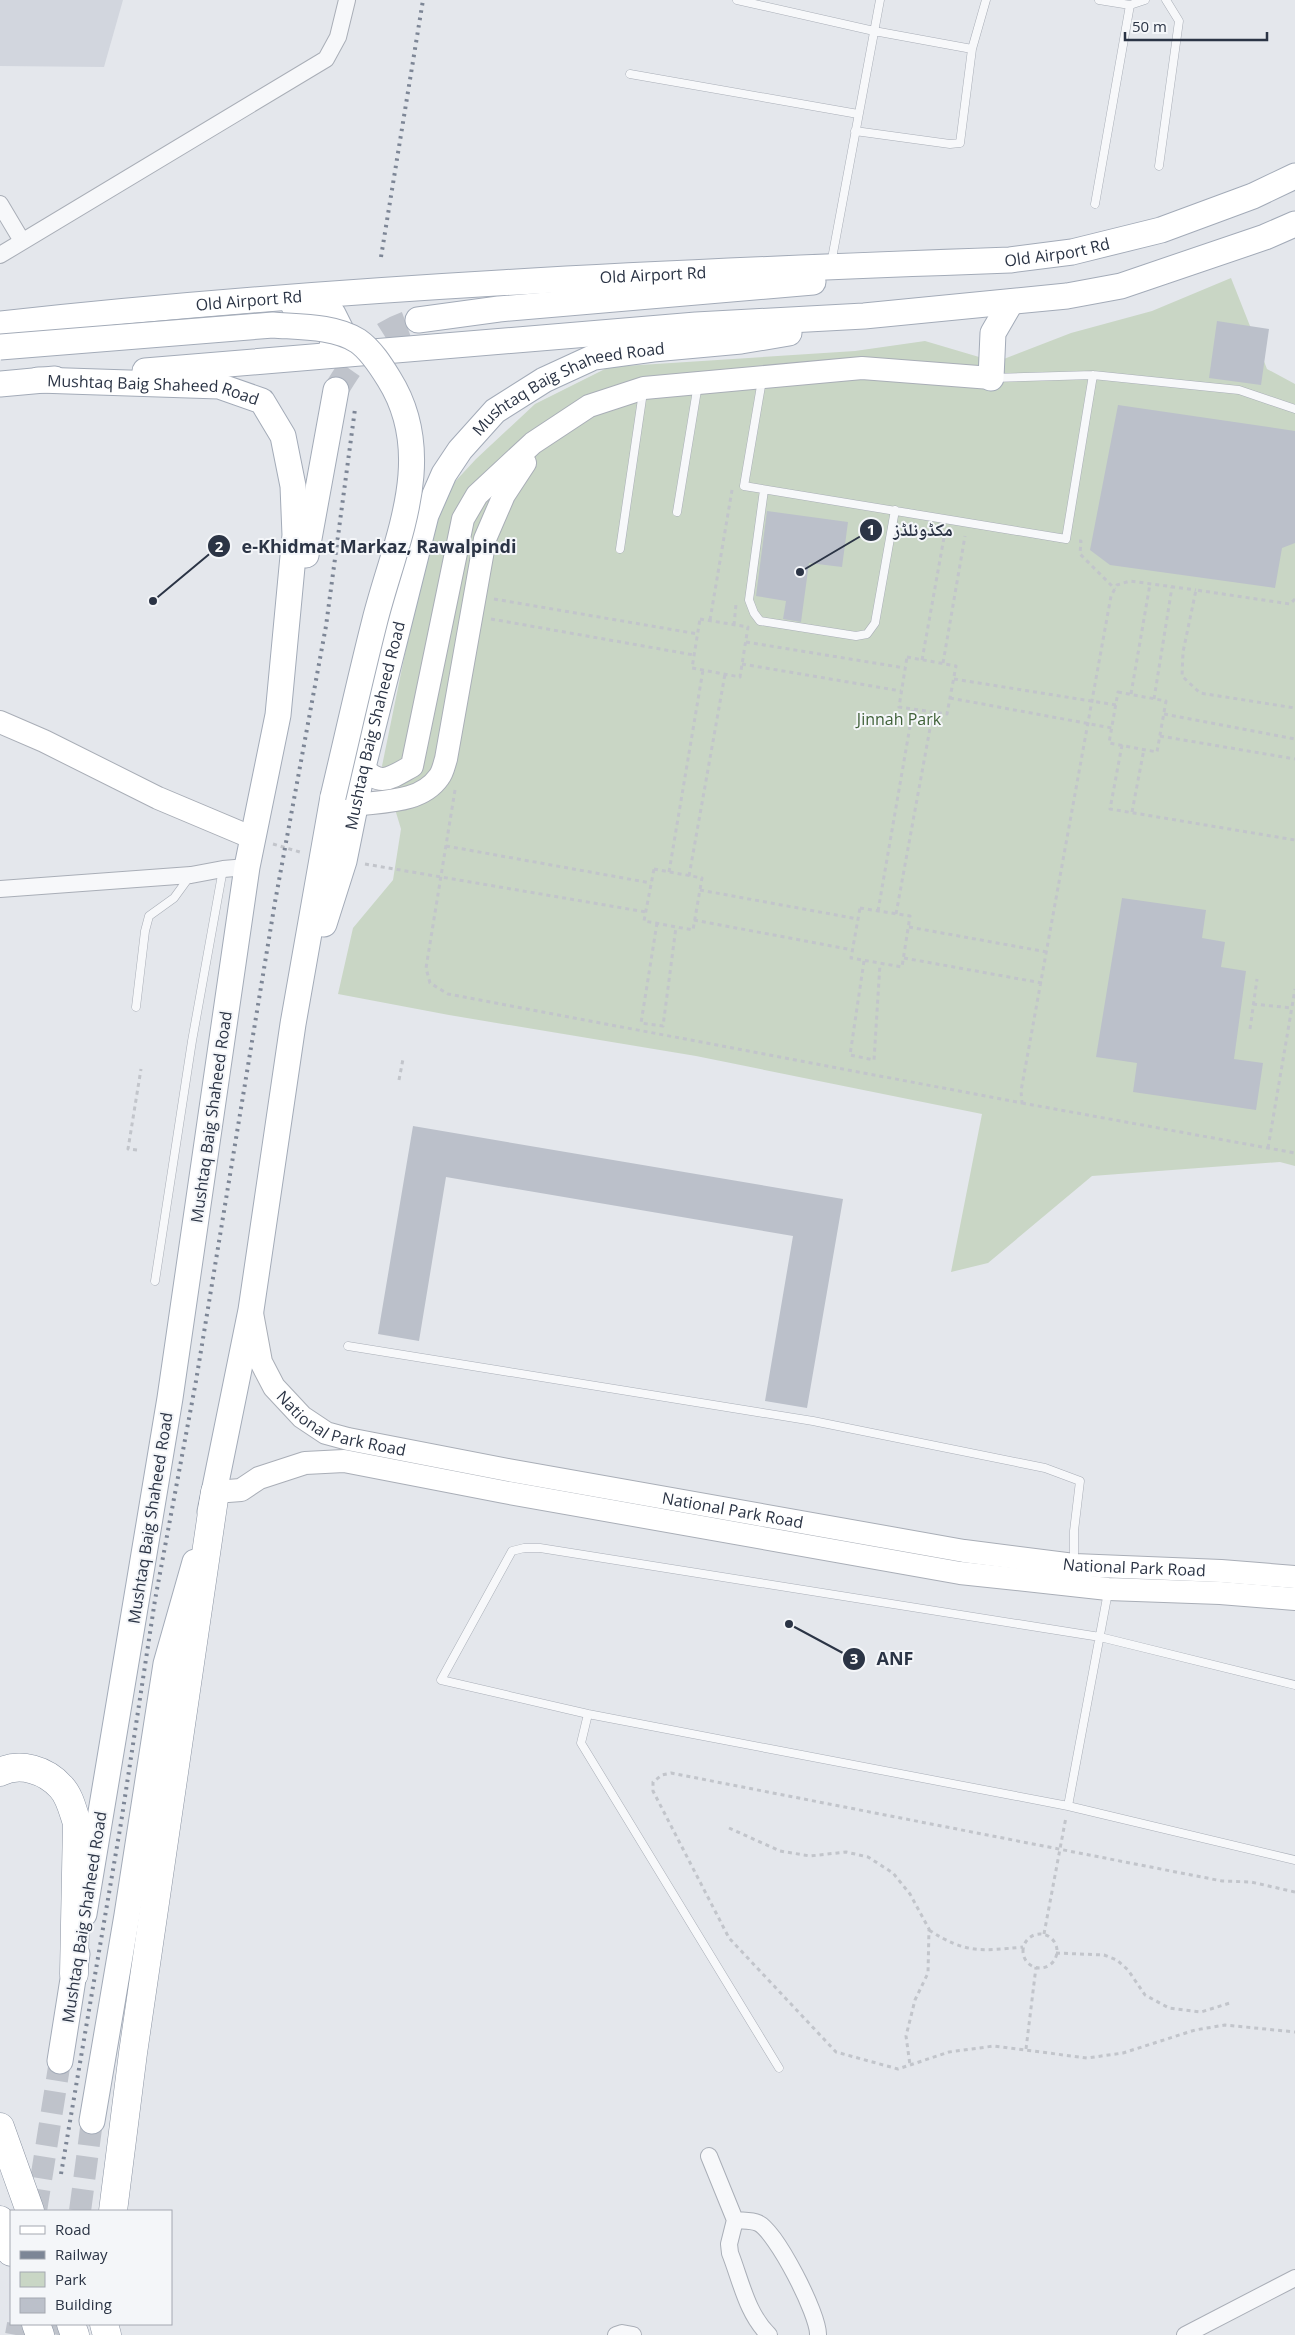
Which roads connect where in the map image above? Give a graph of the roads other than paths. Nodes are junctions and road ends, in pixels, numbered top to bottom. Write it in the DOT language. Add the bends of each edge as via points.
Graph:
graph roads {
  1 [pos="347,0"];
  2 [pos="737,0"];
  3 [pos="880,0"];
  4 [pos="986,0"];
  5 [pos="1099,0"];
  6 [pos="1145,0"];
  7 [pos="1166,0"];
  8 [pos="1130,5"];
  9 [pos="874,32"];
  10 [pos="972,49"];
  11 [pos="630,74"];
  12 [pos="858,114"];
  13 [pos="855,131"];
  14 [pos="1159,166"];
  15 [pos="1295,176"];
  16 [pos="0,204"];
  17 [pos="1095,204"];
  18 [pos="1295,224"];
  19 [pos="22,241"];
  20 [pos="0,255"];
  21 [pos="1010,260"];
  22 [pos="830,266"];
  23 [pos="244,302"];
  24 [pos="1011,302"];
  25 [pos="864,316"];
  26 [pos="418,320"];
  27 [pos="0,324"];
  28 [pos="0,347"];
  29 [pos="260,360"];
  30 [pos="1093,374"];
  31 [pos="763,376"];
  32 [pos="991,378"];
  33 [pos="38,380"];
  34 [pos="698,382"];
  35 [pos="0,384"];
  36 [pos="644,388"];
  37 [pos="336,390"];
  38 [pos="589,406"];
  39 [pos="1295,409"];
  40 [pos="764,490"];
  41 [pos="895,510"];
  42 [pos="677,512"];
  43 [pos="620,549"];
  44 [pos="278,715"];
  45 [pos="0,722"];
  46 [pos="362,767"];
  47 [pos="344,801"];
  48 [pos="253,838"];
  49 [pos="235,868"];
  50 [pos="191,876"];
  51 [pos="0,888"];
  52 [pos="136,1008"];
  53 [pos="155,1281"];
  54 [pos="251,1310"];
  55 [pos="348,1346"];
  56 [pos="215,1492"];
  57 [pos="1074,1565"];
  58 [pos="1295,1577"];
  59 [pos="1108,1589"];
  60 [pos="1295,1599"];
  61 [pos="1100,1637"];
  62 [pos="1295,1685"];
  63 [pos="588,1714"];
  64 [pos="0,1772"];
  65 [pos="1068,1806"];
  66 [pos="1295,1860"];
  67 [pos="74,1974"];
  68 [pos="60,2061"];
  69 [pos="779,2068"];
  70 [pos="92,2122"];
  71 [pos="0,2127"];
  72 [pos="709,2156"];
  73 [pos="30,2210"];
  74 [pos="113,2210"];
  75 [pos="0,2220"];
  76 [pos="735,2220"];
  77 [pos="10,2249"];
  78 [pos="1295,2278"];
  79 [pos="616,2335"];
  80 [pos="633,2335"];
  81 [pos="769,2335"];
  82 [pos="818,2335"];
  83 [pos="1185,2335"];
  1 -- 19 [label="street" via="338,38 326,59"];
  2 -- 9 [label="lane"];
  3 -- 9 [label="lane"];
  4 -- 10 [label="lane"];
  5 -- 8 [label="lane"];
  6 -- 8 [label="lane"];
  7 -- 14 [label="lane" via="1179,21"];
  8 -- 17 [label="lane"];
  9 -- 10 [label="lane"];
  9 -- 12 [label="lane"];
  10 -- 13 [label="lane" via="960,143"];
  11 -- 12 [label="lane"];
  12 -- 13 [label="lane"];
  13 -- 22 [label="lane"];
  15 -- 21 [label="main road, Old Airport Rd" via="1253,196 1160,230 1072,252"];
  16 -- 19 [label="street"];
  18 -- 24 [label="main road" via="1121,286"];
  19 -- 20 [label="street"];
  21 -- 22 [label="main road, Old Airport Rd"];
  21 -- 26 [label="main road" via="778,286 499,309"];
  22 -- 23 [label="main road, Old Airport Rd" via="560,278"];
  23 -- 27 [label="main road, Old Airport Rd"];
  23 -- 29 [label="main road" via="309,307 333,314 342,332 333,346"];
  24 -- 25 [label="main road"];
  24 -- 32 [label="main road" via="993,332"];
  25 -- 29 [label="main road" via="696,325"];
  25 -- 46 [label="main road, Mushtaq Baig Shaheed Road" via="806,331 741,341 594,357 544,380 494,412 460,450 444,474 426,515"];
  28 -- 47 [label="main road, bridge" via="273,325 335,332 358,341 378,361 405,410 412,440 412,475 407,505 375,620"];
  29 -- 33 [label="main road"];
  30 -- 32 [label="lane"];
  30 -- 39 [label="lane" via="1239,390"];
  30 -- 41 [label="lane" via="1066,539"];
  31 -- 32 [label="street" via="862,368"];
  31 -- 34 [label="street"];
  31 -- 40 [label="lane" via="744,486"];
  33 -- 35 [label="main road"];
  33 -- 44 [label="main road, Mushtaq Baig Shaheed Road" via="219,386 262,401 283,436 293,486 294,535"];
  34 -- 36 [label="street"];
  34 -- 42 [label="lane"];
  36 -- 38 [label="street"];
  36 -- 43 [label="lane"];
  37 -- 44 [label="main road"];
  38 -- 46 [label="street" via="533,443 477,496 463,519 412,766 391,778 379,779 370,776"];
  38 -- 47 [label="street" via="519,469 485,539 441,776 427,789 409,798"];
  40 -- 41 [label="lane"];
  40 -- 41 [label="lane" via="749,600 754,613 760,621 856,636 867,634 875,623"];
  44 -- 48 [label="main road, Mushtaq Baig Shaheed Road"];
  45 -- 48 [label="street" via="158,798"];
  46 -- 47 [label="main road, Mushtaq Baig Shaheed Road"];
  47 -- 54 [label="main road" via="293,1024"];
  48 -- 49 [label="main road, Mushtaq Baig Shaheed Road"];
  49 -- 50 [label="street"];
  49 -- 53 [label="lane" via="192,1041"];
  49 -- 67 [label="main road, Mushtaq Baig Shaheed Road" via="170,1398"];
  50 -- 51 [label="street"];
  50 -- 52 [label="lane" via="174,898 150,916 145,931"];
  54 -- 56 [label="main road"];
  54 -- 57 [label="street, National Park Road" via="261,1362 274,1387 302,1417 326,1433 508,1470 964,1551"];
  55 -- 57 [label="lane" via="812,1422 1045,1468 1080,1482 1074,1530"];
  56 -- 59 [label="street, National Park Road" via="241,1490 259,1478 305,1462 344,1461 960,1573"];
  56 -- 70 [label="main road" via="166,1664"];
  56 -- 74 [label="highway" via="132,2053"];
  57 -- 58 [label="street, National Park Road"];
  59 -- 60 [label="street, National Park Road"];
  59 -- 61 [label="lane"];
  61 -- 62 [label="lane"];
  61 -- 63 [label="lane" via="540,1548 512,1551 441,1680"];
  61 -- 65 [label="lane"];
  63 -- 65 [label="lane"];
  63 -- 69 [label="lane" via="581,1743"];
  64 -- 67 [label="highway" via="17,1767 36,1769 62,1787 70,1801 76,1824"];
  65 -- 66 [label="lane"];
  67 -- 68 [label="main road, Mushtaq Baig Shaheed Road"];
  71 -- 73 [label="highway"];
  72 -- 76 [label="street"];
  75 -- 77 [label="highway"];
  76 -- 81 [label="street" via="730,2253 752,2313"];
  76 -- 82 [label="street" via="759,2224 773,2237 811,2306"];
  78 -- 83 [label="street"];
  79 -- 80 [label="street"];
}
